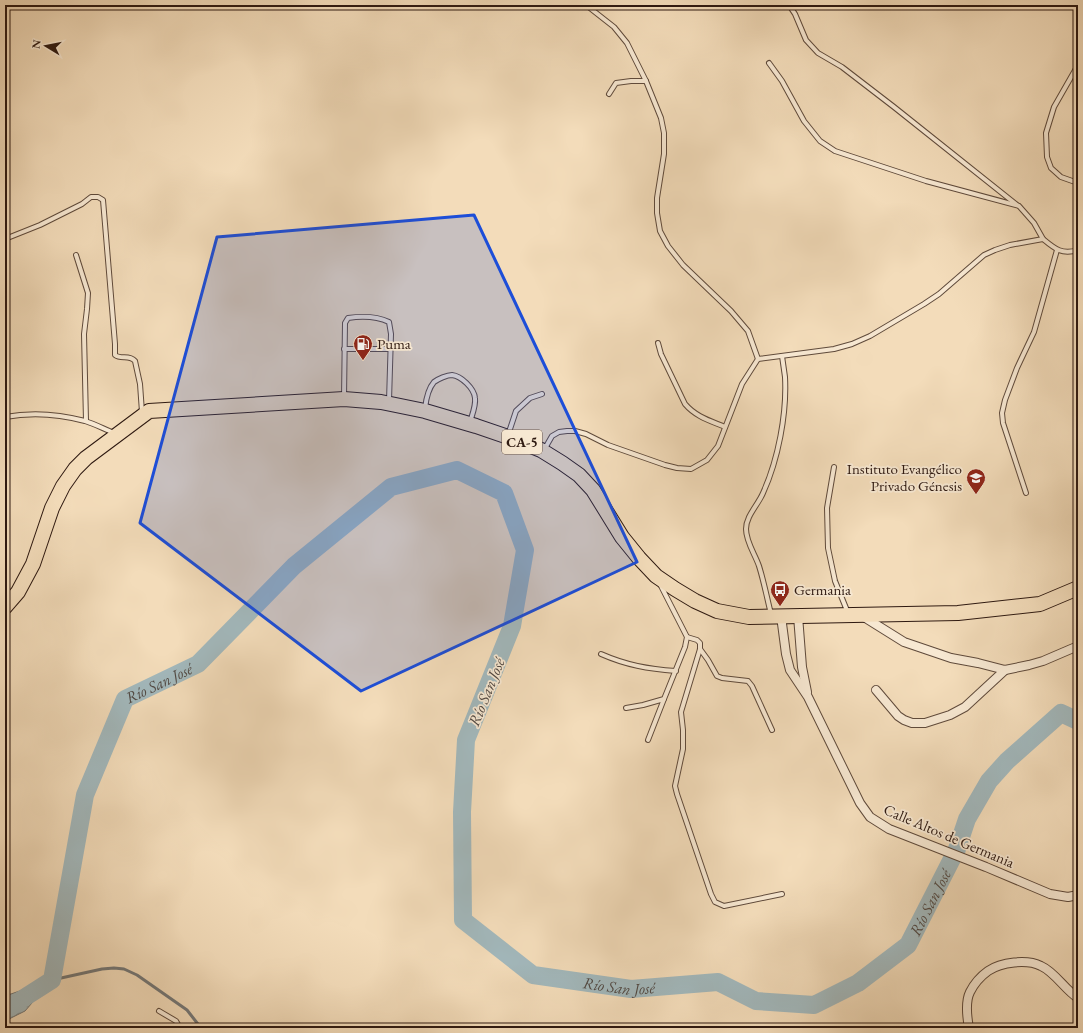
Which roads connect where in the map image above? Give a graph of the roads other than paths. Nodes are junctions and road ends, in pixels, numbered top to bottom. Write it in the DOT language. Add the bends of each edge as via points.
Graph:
graph roads {
  1 [pos="586,5"];
  2 [pos="790,5"];
  3 [pos="769,63"];
  4 [pos="1078,65"];
  5 [pos="646,80"];
  6 [pos="609,94"];
  7 [pos="1078,183"];
  8 [pos="1019,206"];
  9 [pos="5,239"];
  10 [pos="1043,239"];
  11 [pos="1057,250"];
  12 [pos="1078,250"];
  13 [pos="76,254"];
  14 [pos="658,343"];
  15 [pos="344,349"];
  16 [pos="391,349"];
  17 [pos="782,356"];
  18 [pos="758,359"];
  19 [pos="542,394"];
  20 [pos="344,399"];
  21 [pos="389,404"];
  22 [pos="425,411"];
  23 [pos="143,416"];
  24 [pos="5,417"];
  25 [pos="86,421"];
  26 [pos="470,424"];
  27 [pos="725,427"];
  28 [pos="118,434"];
  29 [pos="508,437"];
  30 [pos="544,452"];
  31 [pos="834,467"];
  32 [pos="1026,493"];
  33 [pos="656,576"];
  34 [pos="1078,588"];
  35 [pos="5,607"];
  36 [pos="855,615"];
  37 [pos="776,616"];
  38 [pos="798,616"];
  39 [pos="686,637"];
  40 [pos="1078,646"];
  41 [pos="700,649"];
  42 [pos="601,654"];
  43 [pos="1005,670"];
  44 [pos="676,672"];
  45 [pos="876,690"];
  46 [pos="808,697"];
  47 [pos="664,699"];
  48 [pos="626,708"];
  49 [pos="772,730"];
  50 [pos="648,740"];
  51 [pos="782,894"];
  52 [pos="1078,895"];
  53 [pos="1078,998"];
  54 [pos="159,1011"];
  55 [pos="180,1028"];
  56 [pos="969,1028"];
  1 -- 5 [label="lane" via="614,27 627,44"];
  2 -- 8 [label="lane" via="806,40 818,54 842,67"];
  3 -- 8 [label="lane" via="804,121 820,141 835,151 926,181"];
  4 -- 7 [label="lane" via="1054,107 1046,133 1047,157 1051,168 1061,177"];
  5 -- 6 [label="lane" via="616,83"];
  5 -- 18 [label="lane" via="664,133 664,154 657,198 660,231 683,265 748,331"];
  8 -- 10 [label="lane" via="1034,223"];
  9 -- 23 [label="lane" via="40,225 91,197 103,200 115,355 118,358 133,358 135,361"];
  10 -- 11 [label="lane"];
  10 -- 17 [label="lane" via="1010,245 984,255 939,294 870,336 834,349"];
  11 -- 12 [label="lane"];
  11 -- 32 [label="lane" via="1034,332 1017,368 1002,412 1003,423"];
  13 -- 25 [label="lane" via="88,293 84,334"];
  14 -- 27 [label="lane" via="685,404 691,411"];
  15 -- 16 [label="lane"];
  15 -- 16 [label="lane" via="345,323 348,318 359,317 380,318 389,322"];
  15 -- 20 [label="lane"];
  16 -- 21 [label="lane"];
  17 -- 18 [label="lane"];
  17 -- 37 [label="lane" via="785,377 780,438 763,494 746,527"];
  18 -- 27 [label="lane" via="742,384"];
  19 -- 29 [label="lane" via="530,398 516,411"];
  20 -- 21 [label="highway, CA-5"];
  20 -- 23 [label="highway, CA-5" via="149,412"];
  21 -- 22 [label="highway, CA-5"];
  22 -- 26 [label="highway, CA-5"];
  22 -- 26 [label="lane" via="427,395 434,382 451,375 472,388 475,398"];
  23 -- 28 [label="highway, CA-5"];
  24 -- 25 [label="lane" via="50,414"];
  25 -- 28 [label="lane"];
  26 -- 29 [label="highway, CA-5"];
  27 -- 30 [label="lane" via="718,446 707,460 691,469 665,465 575,431 559,432 552,436"];
  28 -- 35 [label="highway, CA-5" via="86,458 63,486 52,508 33,564 18,592"];
  29 -- 30 [label="highway, CA-5"];
  30 -- 33 [label="highway, CA-5" via="579,475 593,490 622,537"];
  31 -- 36 [label="lane" via="827,508 828,548 836,581"];
  33 -- 37 [label="highway, CA-5" via="695,601 717,611 749,617"];
  33 -- 39 [label="lane"];
  34 -- 36 [label="highway, CA-5" via="1040,604 958,613"];
  36 -- 38 [label="highway, CA-5"];
  36 -- 43 [label="street" via="904,642 951,658"];
  37 -- 38 [label="highway, CA-5"];
  37 -- 46 [label="street, Calle Altos de Germania" via="790,670"];
  38 -- 46 [label="street, Calle Altos de Germania" via="802,672"];
  39 -- 41 [label="lane" via="697,640"];
  39 -- 44 [label="lane"];
  40 -- 43 [label="street" via="1043,661"];
  41 -- 49 [label="lane" via="717,676 748,681"];
  41 -- 51 [label="lane" via="681,712 683,749 675,786 677,794 715,902 724,906"];
  42 -- 44 [label="lane" via="633,666"];
  43 -- 45 [label="street" via="965,707 925,723 912,723 898,716"];
  44 -- 47 [label="lane"];
  46 -- 52 [label="street, Calle Altos de Germania" via="860,803 870,817 889,829 1050,894 1068,897"];
  47 -- 48 [label="lane"];
  47 -- 50 [label="lane"];
  53 -- 56 [label="street" via="1042,966 1024,962 1008,963 988,970 969,993"];
  54 -- 55 [label="lane" via="176,1021"];
}
